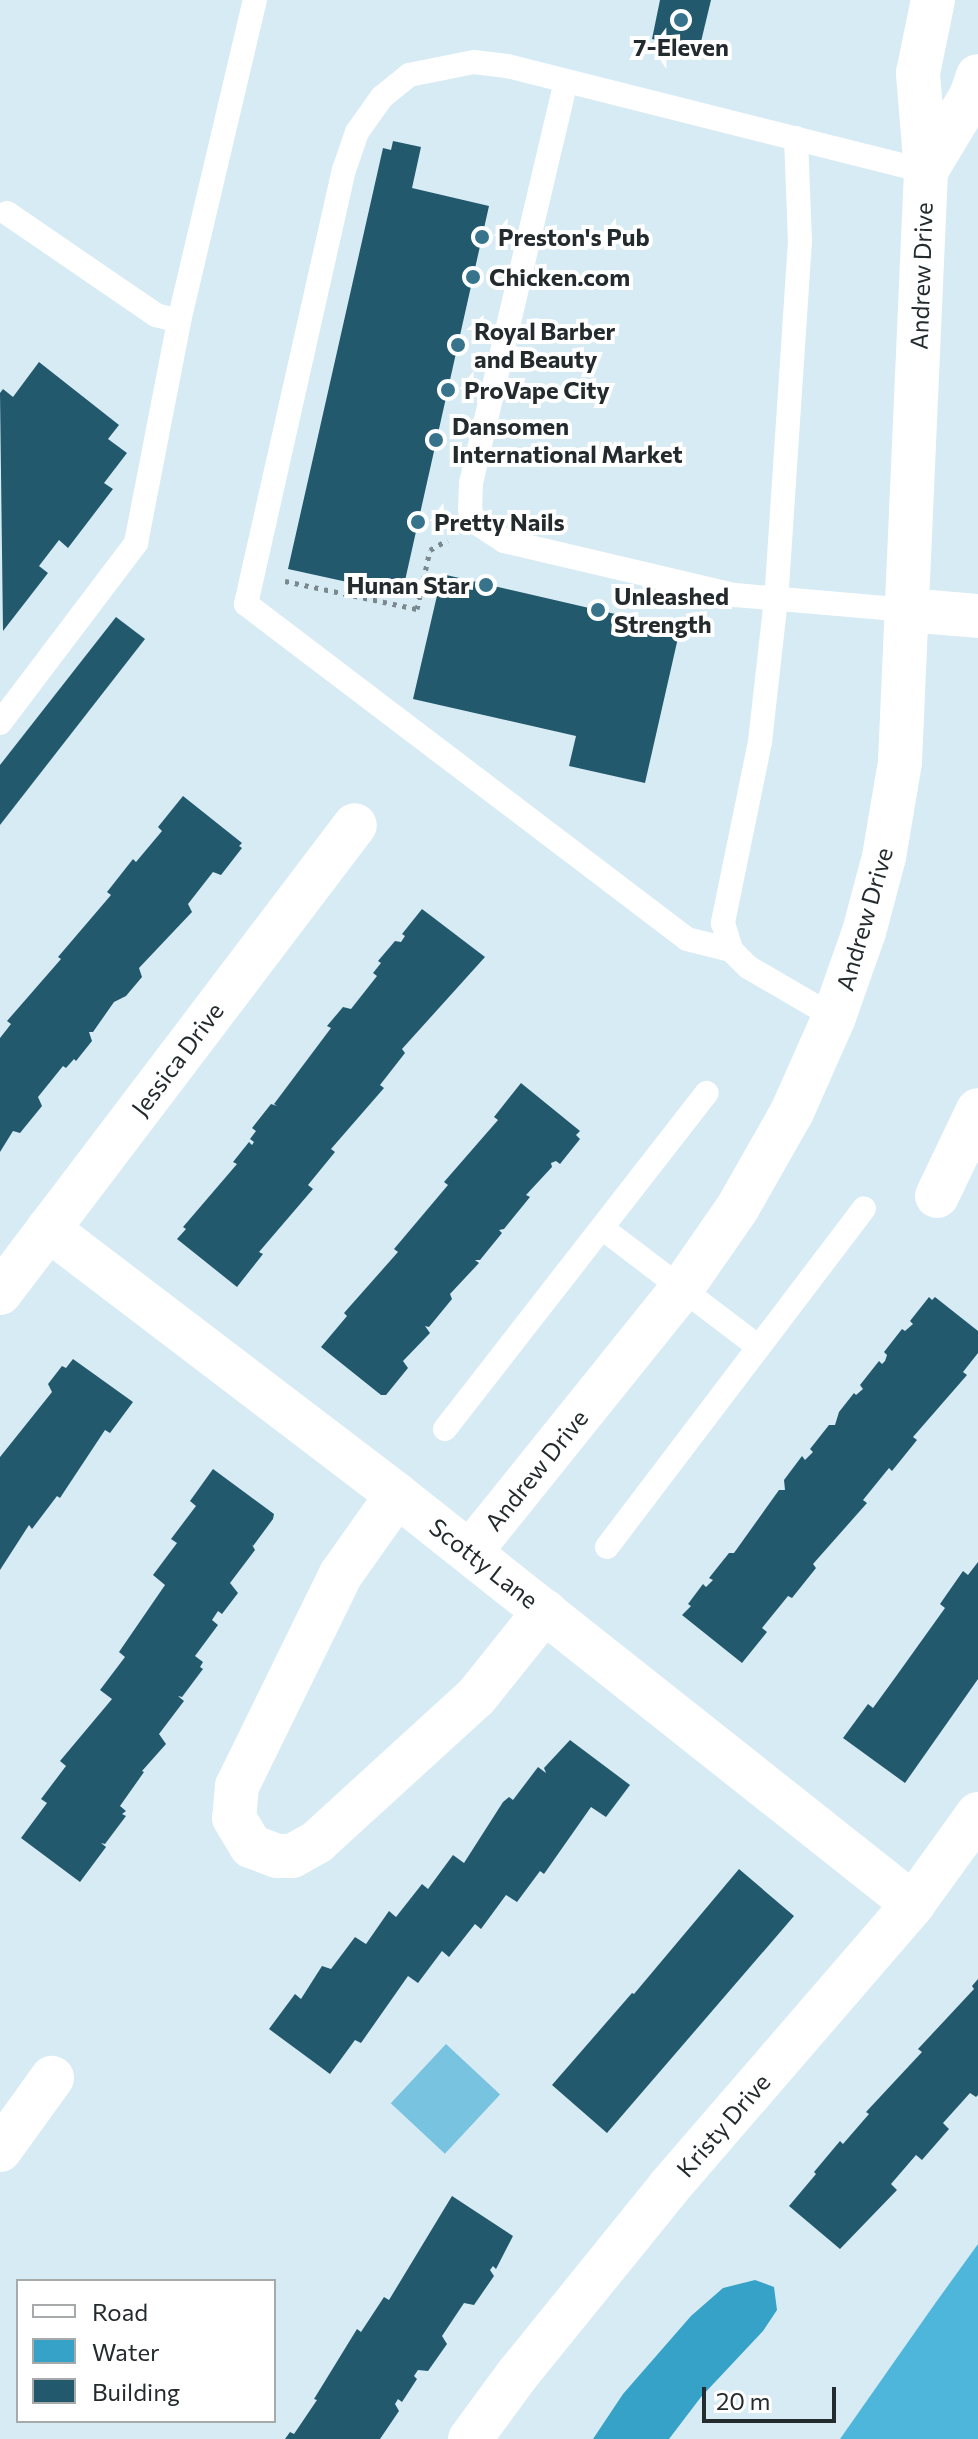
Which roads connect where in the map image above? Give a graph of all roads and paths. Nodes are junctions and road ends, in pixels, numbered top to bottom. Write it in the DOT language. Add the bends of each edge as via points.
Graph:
graph roads {
  1 [pos="255,0"];
  2 [pos="933,0"];
  3 [pos="978,76"];
  4 [pos="566,81"];
  5 [pos="796,138"];
  6 [pos="926,171"];
  7 [pos="2,216"];
  8 [pos="179,321"];
  9 [pos="475,522"];
  10 [pos="253,574"];
  11 [pos="776,599"];
  12 [pos="907,610"];
  13 [pos="978,616"];
  14 [pos="0,723"];
  15 [pos="355,825"];
  16 [pos="731,950"];
  17 [pos="834,1017"];
  18 [pos="707,1093"];
  19 [pos="978,1110"];
  20 [pos="937,1196"];
  21 [pos="864,1209"];
  22 [pos="602,1228"];
  23 [pos="48,1229"];
  24 [pos="682,1288"];
  25 [pos="0,1293"];
  26 [pos="759,1347"];
  27 [pos="445,1429"];
  28 [pos="397,1495"];
  29 [pos="607,1547"];
  30 [pos="470,1552"];
  31 [pos="545,1611"];
  32 [pos="978,1814"];
  33 [pos="913,1904"];
  34 [pos="52,2078"];
  35 [pos="0,2150"];
  36 [pos="470,2439"];
  1 -- 8 [label="lane"];
  2 -- 6 [label="street, Andrew Drive" via="918,73"];
  3 -- 6 [label="street, Andrew Drive"];
  4 -- 5 [label="lane"];
  4 -- 9 [label="lane" via="471,483"];
  4 -- 10 [label="lane" via="474,62 443,66 409,75 382,97 357,132"];
  5 -- 6 [label="lane"];
  5 -- 11 [label="lane" via="800,241"];
  6 -- 12 [label="street, Andrew Drive"];
  7 -- 8 [label="lane" via="156,315"];
  8 -- 14 [label="lane" via="136,543"];
  9 -- 10 [label="path" via="430,550 417,609"];
  9 -- 11 [label="lane" via="504,541 735,595"];
  10 -- 16 [label="lane" via="246,604 687,939"];
  11 -- 12 [label="lane"];
  11 -- 16 [label="lane" via="760,742 723,923"];
  12 -- 13 [label="street"];
  12 -- 17 [label="street, Andrew Drive" via="900,762 884,857"];
  15 -- 23 [label="street, Jessica Drive"];
  16 -- 17 [label="lane" via="748,967"];
  17 -- 24 [label="street, Andrew Drive" via="738,1207"];
  18 -- 22 [label="lane"];
  19 -- 20 [label="street"];
  21 -- 26 [label="lane"];
  22 -- 24 [label="lane"];
  22 -- 27 [label="lane"];
  23 -- 25 [label="street, Jessica Drive"];
  23 -- 28 [label="street, Scotty Lane"];
  24 -- 26 [label="lane"];
  24 -- 30 [label="street, Andrew Drive"];
  26 -- 29 [label="lane"];
  28 -- 30 [label="street, Scotty Lane"];
  28 -- 31 [label="street" via="341,1574 237,1786 234,1818 251,1846 292,1856 317,1842 476,1697"];
  30 -- 31 [label="street, Scotty Lane"];
  31 -- 33 [label="street, Scotty Lane"];
  32 -- 33 [label="street, Kristy Drive"];
  33 -- 36 [label="street, Kristy Drive" via="669,2187"];
  34 -- 35 [label="street"];
}
